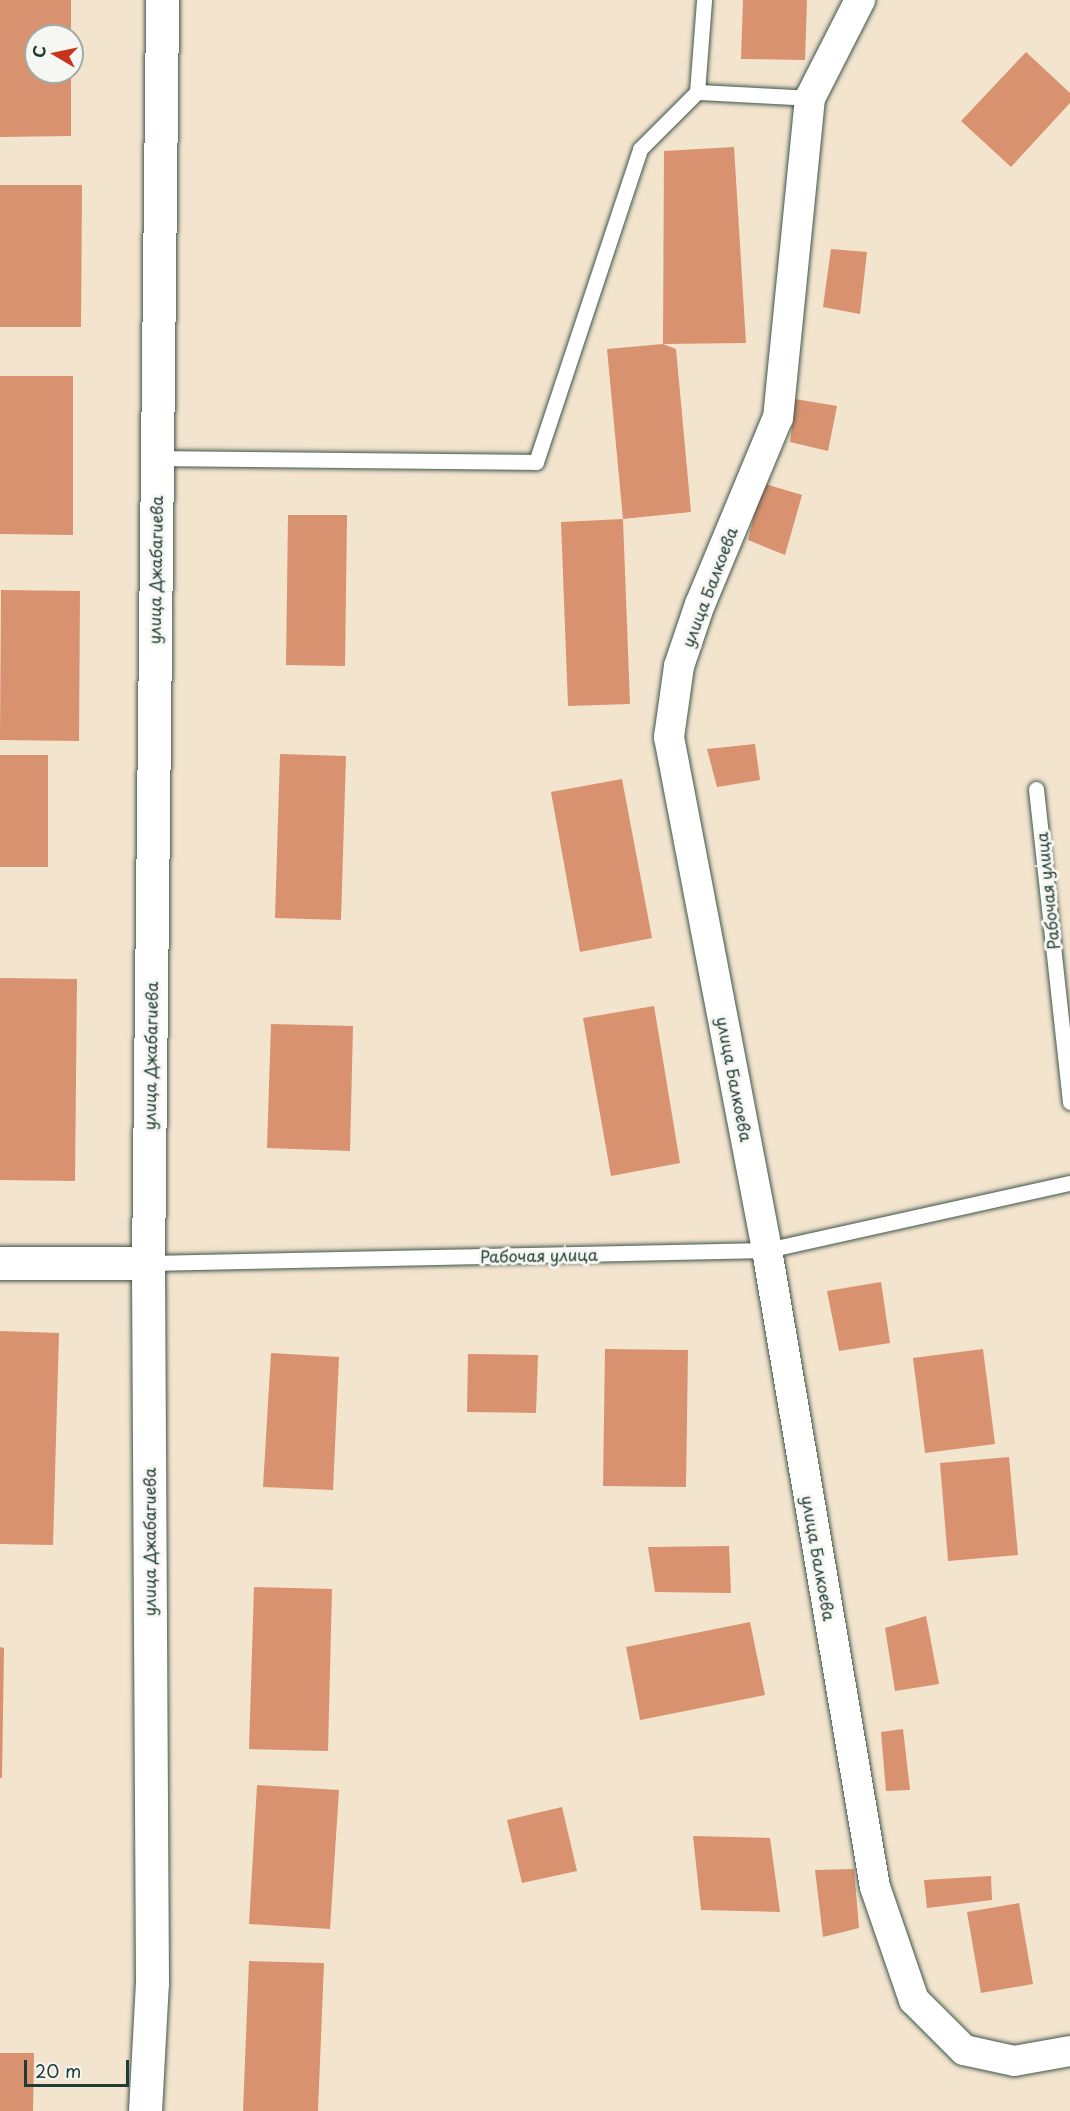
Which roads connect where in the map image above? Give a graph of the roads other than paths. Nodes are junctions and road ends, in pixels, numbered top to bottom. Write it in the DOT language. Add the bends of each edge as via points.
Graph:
graph roads {
  1 [pos="162,0"];
  2 [pos="704,0"];
  3 [pos="860,0"];
  4 [pos="697,92"];
  5 [pos="810,98"];
  6 [pos="157,458"];
  7 [pos="1036,789"];
  8 [pos="1070,1102"];
  9 [pos="1070,1183"];
  10 [pos="766,1250"];
  11 [pos="0,1263"];
  12 [pos="147,1263"];
  13 [pos="1070,2051"];
  14 [pos="145,2111"];
  1 -- 6 [label="main road, улица Джабагиева"];
  2 -- 4 [label="lane"];
  3 -- 5 [label="street, улица Балкоева"];
  4 -- 5 [label="lane"];
  4 -- 6 [label="lane" via="639,149 536,462"];
  5 -- 10 [label="street, улица Балкоева" via="778,417 689,635 679,666 669,737"];
  6 -- 12 [label="main road, улица Джабагиева"];
  7 -- 8 [label="lane, Рабочая улица"];
  9 -- 10 [label="lane, Рабочая улица"];
  10 -- 12 [label="lane, Рабочая улица"];
  10 -- 13 [label="street, улица Балкоева" via="875,1887 914,2000 964,2050 1014,2061"];
  11 -- 12 [label="main road, Рабочая улица"];
  12 -- 14 [label="main road, улица Джабагиева" via="152,1983"];
}
